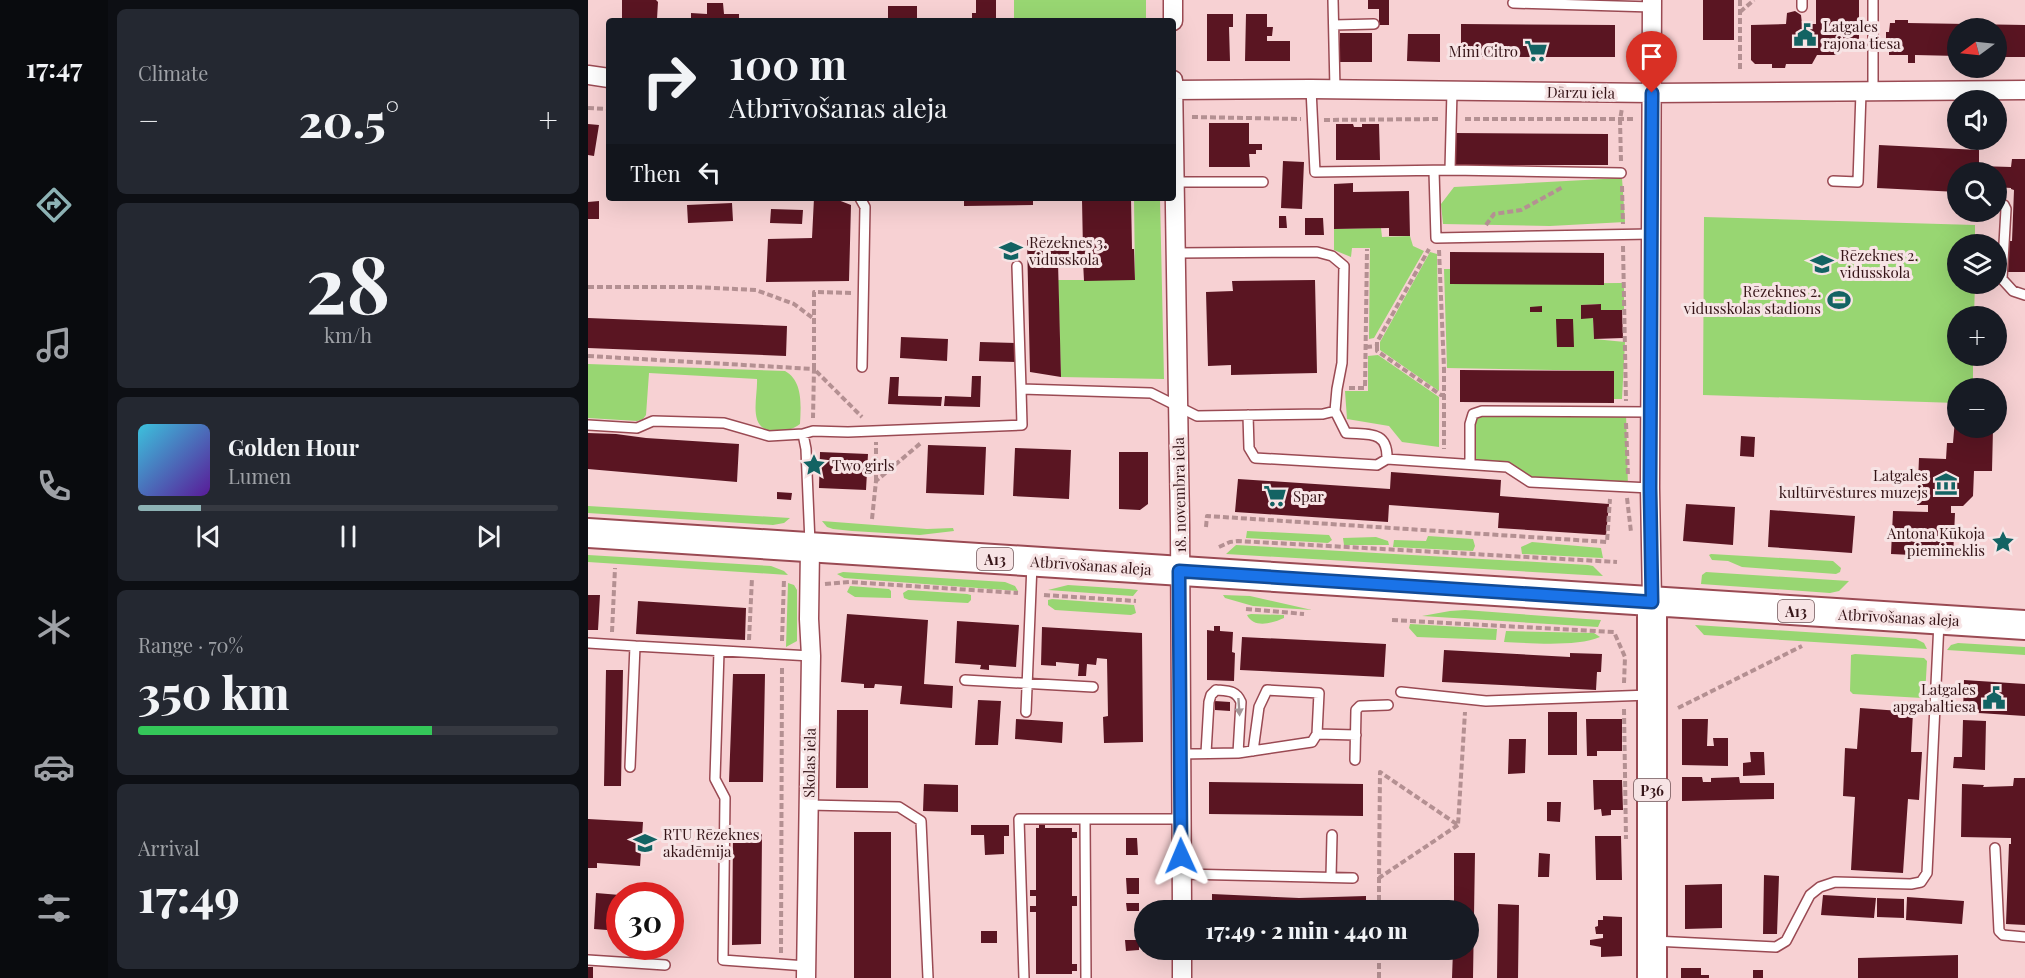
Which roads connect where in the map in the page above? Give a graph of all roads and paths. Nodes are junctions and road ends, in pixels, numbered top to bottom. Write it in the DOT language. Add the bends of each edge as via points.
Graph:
graph roads {
  1 [pos="1173,0"];
  2 [pos="1333,0"];
  3 [pos="1740,0"];
  4 [pos="1754,0"];
  5 [pos="1873,0"];
  6 [pos="1513,3"];
  7 [pos="1652,4"];
  8 [pos="1740,12"];
  9 [pos="1173,18"];
  10 [pos="1374,24"];
  11 [pos="1334,25"];
  12 [pos="1740,70"];
  13 [pos="588,75"];
  14 [pos="606,78"];
  15 [pos="1311,89"];
  16 [pos="1335,89"];
  17 [pos="1176,90"];
  18 [pos="2025,90"];
  19 [pos="1452,91"];
  20 [pos="1867,92"];
  21 [pos="1624,93"];
  22 [pos="1652,93"];
  23 [pos="588,108"];
  24 [pos="606,110"];
  25 [pos="1450,170"];
  26 [pos="1434,171"];
  27 [pos="1621,173"];
  28 [pos="1833,181"];
  29 [pos="1176,182"];
  30 [pos="1263,182"];
  31 [pos="1571,182"];
  32 [pos="862,201"];
  33 [pos="1175,201"];
  34 [pos="2005,222"];
  35 [pos="1651,234"];
  36 [pos="1623,235"];
  37 [pos="1476,237"];
  38 [pos="1436,238"];
  39 [pos="1367,249"];
  40 [pos="1176,253"];
  41 [pos="1017,266"];
  42 [pos="588,287"];
  43 [pos="863,294"];
  44 [pos="2025,295"];
  45 [pos="814,319"];
  46 [pos="1366,346"];
  47 [pos="1377,346"];
  48 [pos="588,356"];
  49 [pos="862,367"];
  50 [pos="814,369"];
  51 [pos="1021,388"];
  52 [pos="1337,389"];
  53 [pos="1444,395"];
  54 [pos="1178,408"];
  55 [pos="1335,411"];
  56 [pos="1626,412"];
  57 [pos="1650,412"];
  58 [pos="1248,416"];
  59 [pos="588,425"];
  60 [pos="939,428"];
  61 [pos="813,431"];
  62 [pos="876,431"];
  63 [pos="803,434"];
  64 [pos="1387,459"];
  65 [pos="1444,462"];
  66 [pos="1470,464"];
  67 [pos="876,481"];
  68 [pos="1610,486"];
  69 [pos="1628,488"];
  70 [pos="1650,488"];
  71 [pos="872,519"];
  72 [pos="1206,527"];
  73 [pos="588,533"];
  74 [pos="1632,540"];
  75 [pos="1219,547"];
  76 [pos="810,548"];
  77 [pos="1032,562"];
  78 [pos="1617,562"];
  79 [pos="615,568"];
  80 [pos="1179,571"];
  81 [pos="752,578"];
  82 [pos="784,579"];
  83 [pos="825,584"];
  84 [pos="1030,594"];
  85 [pos="1136,601"];
  86 [pos="1652,602"];
  87 [pos="1246,609"];
  88 [pos="1304,614"];
  89 [pos="1392,620"];
  90 [pos="1940,620"];
  91 [pos="2025,625"];
  92 [pos="588,643"];
  93 [pos="611,645"];
  94 [pos="635,646"];
  95 [pos="1802,646"];
  96 [pos="719,651"];
  97 [pos="748,652"];
  98 [pos="782,654"];
  99 [pos="811,656"];
  100 [pos="965,680"];
  101 [pos="1027,684"];
  102 [pos="1093,687"];
  103 [pos="1401,692"];
  104 [pos="1638,696"];
  105 [pos="1466,699"];
  106 [pos="1388,705"];
  107 [pos="1678,708"];
  108 [pos="1026,712"];
  109 [pos="1317,734"];
  110 [pos="1356,735"];
  111 [pos="1253,751"];
  112 [pos="1206,753"];
  113 [pos="1238,753"];
  114 [pos="1180,754"];
  115 [pos="1355,760"];
  116 [pos="630,767"];
  117 [pos="808,806"];
  118 [pos="1085,819"];
  119 [pos="1181,819"];
  120 [pos="1458,825"];
  121 [pos="1332,835"];
  122 [pos="1626,848"];
  123 [pos="1995,848"];
  124 [pos="1181,874"];
  125 [pos="1331,877"];
  126 [pos="1353,878"];
  127 [pos="1379,878"];
  128 [pos="1182,900"];
  129 [pos="1379,900"];
  130 [pos="2025,937"];
  131 [pos="1652,941"];
  132 [pos="588,960"];
  133 [pos="1182,960"];
  134 [pos="1379,960"];
  135 [pos="664,964"];
  136 [pos="781,964"];
  137 [pos="806,972"];
  138 [pos="928,978"];
  139 [pos="1024,978"];
  140 [pos="1086,978"];
  141 [pos="1182,978"];
  142 [pos="1379,978"];
  143 [pos="1652,978"];
  1 -- 9 [label="street"];
  2 -- 11 [label="lane"];
  3 -- 8 [label="path"];
  4 -- 8 [label="path"];
  5 -- 20 [label="lane"];
  6 -- 7 [label="lane"];
  7 -- 22 [label="street"];
  8 -- 12 [label="path"];
  10 -- 11 [label="lane"];
  11 -- 16 [label="lane"];
  13 -- 14 [label="street"];
  15 -- 16 [label="street, Dārzu iela"];
  15 -- 17 [label="street, Dārzu iela"];
  15 -- 26 [label="lane" via="1314,172"];
  16 -- 19 [label="street, Dārzu iela"];
  18 -- 20 [label="street, Dārzu iela"];
  19 -- 21 [label="street, Dārzu iela"];
  19 -- 25 [label="lane"];
  20 -- 22 [label="street, Dārzu iela"];
  20 -- 28 [label="lane" via="1858,182"];
  21 -- 22 [label="street, Dārzu iela"];
  21 -- 27 [label="path"];
  22 -- 35 [label="street"];
  23 -- 24 [label="path"];
  25 -- 26 [label="lane"];
  25 -- 27 [label="lane"];
  26 -- 38 [label="lane"];
  27 -- 36 [label="path"];
  29 -- 30 [label="lane"];
  31 -- 37 [label="path" via="1521,210 1494,214"];
  32 -- 43 [label="lane"];
  33 -- 40 [label="street, 18. novembra iela"];
  34 -- 44 [label="lane" via="2002,279 2013,291"];
  35 -- 36 [label="lane"];
  35 -- 57 [label="street"];
  36 -- 37 [label="lane"];
  36 -- 56 [label="path"];
  37 -- 38 [label="lane"];
  38 -- 47 [label="path"];
  38 -- 53 [label="path" via="1441,254"];
  39 -- 46 [label="path"];
  40 -- 52 [label="lane" via="1317,252 1332,256 1344,266 1342,363"];
  40 -- 54 [label="street, 18. novembra iela"];
  41 -- 51 [label="lane"];
  42 -- 45 [label="path" via="756,290 794,304"];
  43 -- 45 [label="path" via="814,292"];
  43 -- 49 [label="lane"];
  45 -- 50 [label="path"];
  46 -- 47 [label="path"];
  46 -- 52 [label="path" via="1365,388"];
  47 -- 53 [label="path" via="1377,351"];
  48 -- 50 [label="path"];
  50 -- 61 [label="path"];
  50 -- 62 [label="path"];
  51 -- 54 [label="lane" via="1151,393"];
  51 -- 60 [label="lane" via="1022,425"];
  52 -- 55 [label="lane"];
  53 -- 65 [label="path"];
  54 -- 58 [label="lane" via="1197,416"];
  54 -- 80 [label="street, 18. novembra iela"];
  55 -- 58 [label="lane"];
  55 -- 64 [label="lane" via="1346,433 1383,438 1388,447"];
  56 -- 57 [label="lane"];
  56 -- 66 [label="lane" via="1473,414"];
  56 -- 69 [label="path"];
  57 -- 70 [label="street"];
  58 -- 64 [label="lane" via="1249,448 1255,458 1377,465"];
  59 -- 63 [label="lane" via="637,428 653,421 724,423 769,436"];
  60 -- 62 [label="lane"];
  60 -- 67 [label="path"];
  61 -- 62 [label="lane"];
  61 -- 63 [label="lane"];
  62 -- 67 [label="path"];
  63 -- 76 [label="lane"];
  64 -- 65 [label="lane"];
  65 -- 66 [label="lane"];
  66 -- 68 [label="lane" via="1507,467 1530,482"];
  67 -- 71 [label="path"];
  68 -- 69 [label="lane"];
  68 -- 72 [label="path" via="1607,542 1207,516"];
  69 -- 70 [label="lane"];
  69 -- 74 [label="path"];
  70 -- 86 [label="street"];
  73 -- 76 [label="main road, Atbrīvošanas aleja / A13"];
  75 -- 78 [label="path" via="1238,542"];
  76 -- 77 [label="main road, Atbrīvošanas aleja / A13"];
  76 -- 99 [label="street, Skolas iela"];
  77 -- 80 [label="main road, Atbrīvošanas aleja / A13"];
  77 -- 84 [label="lane"];
  79 -- 93 [label="path"];
  80 -- 86 [label="main road, Atbrīvošanas aleja / A13"];
  80 -- 114 [label="street, 18. novembra iela"];
  81 -- 97 [label="path"];
  82 -- 98 [label="path"];
  83 -- 84 [label="path" via="849,582"];
  84 -- 85 [label="path"];
  84 -- 101 [label="lane"];
  86 -- 90 [label="main road, Atbrīvošanas aleja / A13"];
  86 -- 104 [label="main road, P36"];
  87 -- 88 [label="path"];
  89 -- 104 [label="path" via="1614,632"];
  90 -- 91 [label="main road, Atbrīvošanas aleja / A13"];
  90 -- 131 [label="lane" via="1927,873 1921,882 1835,882 1820,887 1810,895 1786,941 1776,947"];
  92 -- 93 [label="lane"];
  93 -- 94 [label="lane"];
  94 -- 96 [label="lane"];
  94 -- 116 [label="lane"];
  95 -- 107 [label="path"];
  96 -- 97 [label="lane"];
  96 -- 136 [label="lane" via="715,779 725,798 723,960"];
  97 -- 98 [label="lane"];
  98 -- 99 [label="lane"];
  98 -- 136 [label="path"];
  99 -- 117 [label="street, Skolas iela"];
  100 -- 101 [label="lane"];
  101 -- 102 [label="lane"];
  101 -- 108 [label="lane"];
  103 -- 105 [label="lane"];
  104 -- 105 [label="lane"];
  104 -- 122 [label="path" via="1624,710"];
  104 -- 131 [label="main road, P36"];
  105 -- 120 [label="path"];
  106 -- 110 [label="lane" via="1360,706 1356,710"];
  109 -- 110 [label="lane"];
  109 -- 111 [label="lane" via="1312,742"];
  109 -- 111 [label="lane" via="1319,693 1267,690 1259,707"];
  110 -- 115 [label="lane"];
  111 -- 113 [label="lane"];
  112 -- 113 [label="lane"];
  112 -- 113 [label="lane, one-way" via="1209,702 1216,690 1233,692 1241,702"];
  112 -- 114 [label="lane"];
  114 -- 119 [label="street, 18. novembra iela"];
  117 -- 137 [label="street, Skolas iela"];
  117 -- 138 [label="lane" via="899,807 921,821"];
  118 -- 119 [label="lane"];
  118 -- 139 [label="lane" via="1019,819"];
  118 -- 140 [label="lane"];
  119 -- 124 [label="street, 18. novembra iela"];
  120 -- 127 [label="path"];
  120 -- 127 [label="path" via="1380,772"];
  121 -- 125 [label="lane"];
  123 -- 130 [label="lane" via="1998,931"];
  124 -- 125 [label="lane"];
  124 -- 128 [label="street, 18. novembra iela"];
  125 -- 126 [label="lane"];
  127 -- 129 [label="path"];
  131 -- 143 [label="main road, P36"];
  132 -- 135 [label="lane"];
  133 -- 141 [label="street"];
  134 -- 142 [label="path"];
  136 -- 137 [label="lane"];
}
